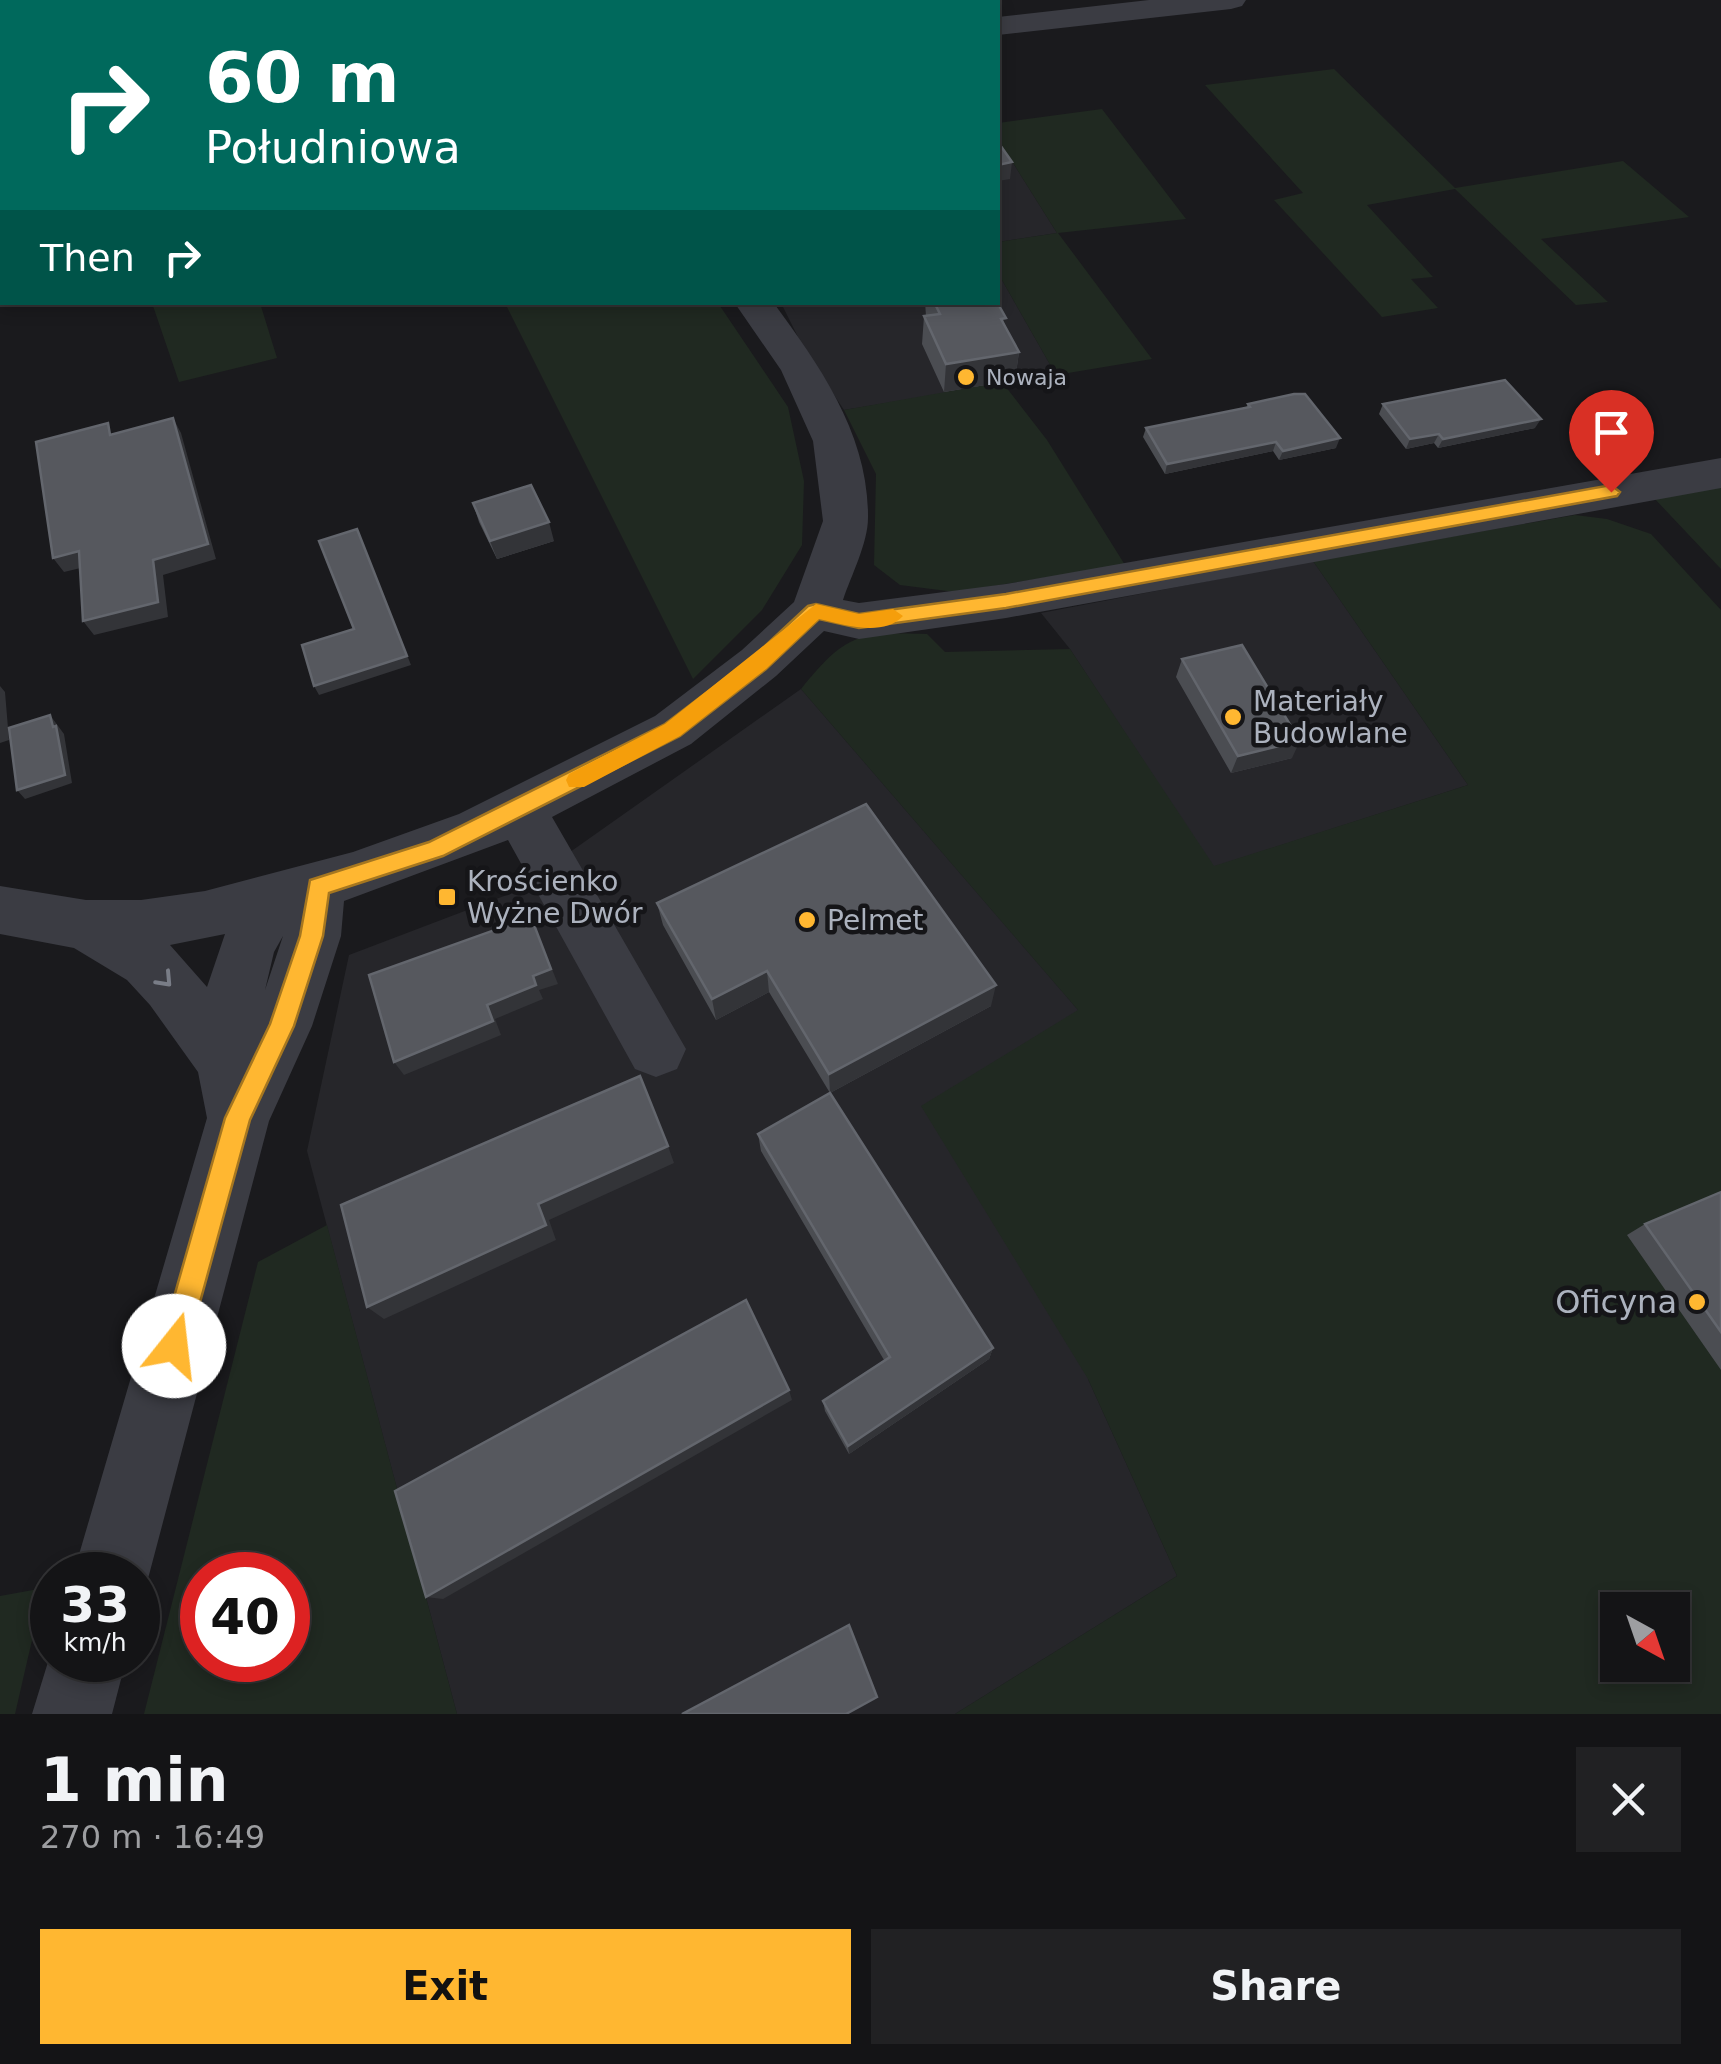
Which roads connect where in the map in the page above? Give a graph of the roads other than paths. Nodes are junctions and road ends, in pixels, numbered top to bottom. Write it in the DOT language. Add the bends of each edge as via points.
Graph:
graph roads {
  1 [pos="1231,0"];
  2 [pos="1000,26"];
  3 [pos="754,305"];
  4 [pos="1721,472"];
  5 [pos="816,611"];
  6 [pos="519,810"];
  7 [pos="300,892"];
  8 [pos="0,910"];
  9 [pos="86,925"];
  10 [pos="656,1049"];
  11 [pos="232,1090"];
  12 [pos="116,1552"];
  13 [pos="81,1682"];
  14 [pos="72,1714"];
  1 -- 2 [label="street"];
  3 -- 5 [label="street" via="801,370 835,441 846,520"];
  4 -- 5 [label="street" via="1006,601 859,621"];
  5 -- 6 [label="street" via="672,730"];
  6 -- 7 [label="street" via="435,849"];
  6 -- 10 [label="street"];
  7 -- 9 [label="street" via="157,923"];
  7 -- 11 [label="street" via="312,936 282,1026"];
  8 -- 9 [label="street"];
  9 -- 11 [label="street, one-way" via="148,962 171,986"];
  11 -- 12 [label="street"];
  13 -- 14 [label="street"];
}
